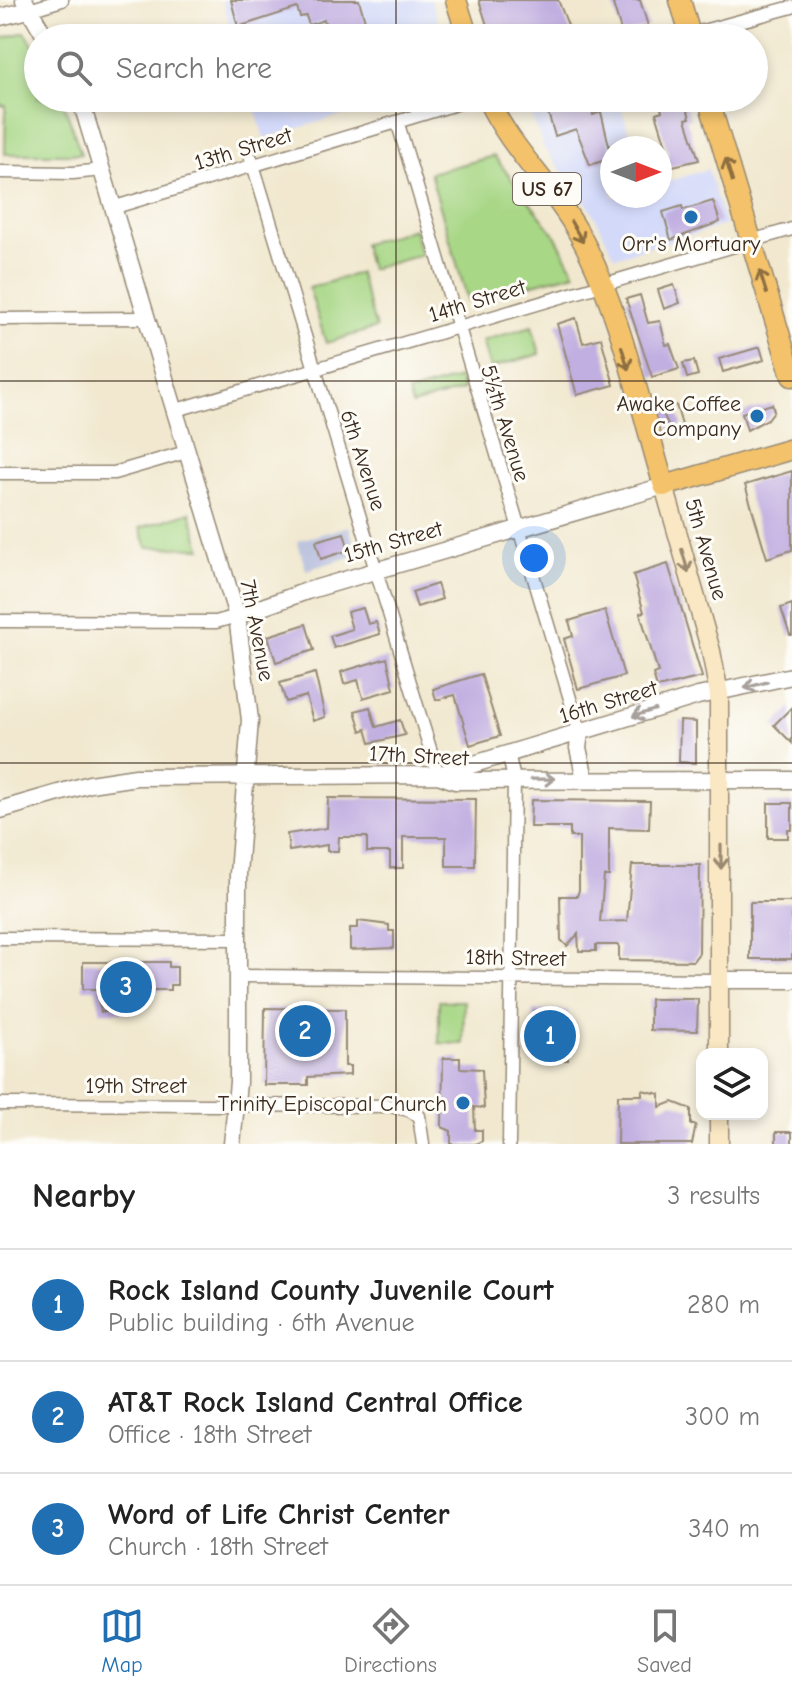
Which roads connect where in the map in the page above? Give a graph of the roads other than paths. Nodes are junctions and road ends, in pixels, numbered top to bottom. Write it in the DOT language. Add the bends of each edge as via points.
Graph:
graph roads {
  1 [pos="62,0"];
  2 [pos="456,0"];
  3 [pos="680,0"];
  4 [pos="26,5"];
  5 [pos="792,7"];
  6 [pos="0,17"];
  7 [pos="38,24"];
  8 [pos="464,24"];
  9 [pos="684,24"];
  10 [pos="732,24"];
  11 [pos="84,112"];
  12 [pos="434,112"];
  13 [pos="495,112"];
  14 [pos="712,112"];
  15 [pos="398,124"];
  16 [pos="252,162"];
  17 [pos="102,170"];
  18 [pos="0,172"];
  19 [pos="112,208"];
  20 [pos="792,229"];
  21 [pos="751,241"];
  22 [pos="601,284"];
  23 [pos="145,318"];
  24 [pos="0,319"];
  25 [pos="456,327"];
  26 [pos="313,369"];
  27 [pos="792,376"];
  28 [pos="173,411"];
  29 [pos="792,449"];
  30 [pos="186,452"];
  31 [pos="0,473"];
  32 [pos="664,486"];
  33 [pos="518,530"];
  34 [pos="379,570"];
  35 [pos="237,616"];
  36 [pos="0,621"];
  37 [pos="792,676"];
  38 [pos="719,694"];
  39 [pos="580,732"];
  40 [pos="508,753"];
  41 [pos="438,775"];
  42 [pos="247,777"];
  43 [pos="585,778"];
  44 [pos="514,779"];
  45 [pos="722,779"];
  46 [pos="792,780"];
  47 [pos="0,810"];
  48 [pos="0,938"];
  49 [pos="239,939"];
  50 [pos="239,976"];
  51 [pos="512,980"];
  52 [pos="720,980"];
  53 [pos="792,980"];
  54 [pos="719,1048"];
  55 [pos="0,1104"];
  56 [pos="236,1106"];
  57 [pos="719,1120"];
  58 [pos="232,1144"];
  59 [pos="423,1144"];
  60 [pos="509,1144"];
  61 [pos="719,1144"];
  1 -- 4 [label="street"];
  2 -- 8 [label="main road"];
  3 -- 9 [label="main road"];
  4 -- 6 [label="street"];
  4 -- 7 [label="street"];
  5 -- 10 [label="street"];
  11 -- 17 [label="street, 7th Avenue"];
  12 -- 15 [label="street, 13th Street"];
  13 -- 22 [label="main road, 5th Avenue / US 67, one-way" via="518,153 577,230"];
  21 -- 14 [label="main road, one-way"];
  15 -- 16 [label="street, 13th Street"];
  15 -- 25 [label="street, 5½th Avenue"];
  16 -- 19 [label="street, 13th Street"];
  16 -- 26 [label="street, 6th Avenue"];
  17 -- 18 [label="street"];
  17 -- 19 [label="street, 7th Avenue"];
  19 -- 23 [label="street, 7th Avenue"];
  20 -- 21 [label="street, 14th Street"];
  21 -- 22 [label="street, 14th Street"];
  27 -- 21 [label="main road, one-way"];
  22 -- 25 [label="street, 14th Street"];
  22 -- 32 [label="main road, 5th Avenue / US 67, one-way"];
  23 -- 24 [label="street"];
  23 -- 28 [label="street, 7th Avenue"];
  25 -- 26 [label="street, 14th Street"];
  25 -- 33 [label="street, 5½th Avenue"];
  26 -- 28 [label="street, 14th Street"];
  26 -- 34 [label="street, 6th Avenue"];
  28 -- 30 [label="street, 7th Avenue"];
  29 -- 32 [label="main road, 15th Street"];
  30 -- 31 [label="street" via="114,473"];
  30 -- 35 [label="street, 7th Avenue"];
  32 -- 33 [label="street, 15th Street"];
  32 -- 38 [label="main road, 5th Avenue, one-way"];
  33 -- 34 [label="street, 15th Street"];
  33 -- 39 [label="street, 5½th Avenue"];
  34 -- 35 [label="street, 15th Street"];
  34 -- 41 [label="street, 6th Avenue"];
  35 -- 36 [label="street, 15th Street" via="216,622"];
  35 -- 42 [label="street, 7th Avenue" via="249,703"];
  37 -- 38 [label="street, 16th Street, one-way"];
  38 -- 39 [label="street, 16th Street, one-way"];
  38 -- 45 [label="main road, 5th Avenue"];
  39 -- 40 [label="street, 16th Street"];
  39 -- 43 [label="street"];
  40 -- 41 [label="street, 16th Street"];
  40 -- 44 [label="street"];
  41 -- 42 [label="street, 17th Street"];
  41 -- 44 [label="street, 17th Street" via="455,781"];
  42 -- 47 [label="street, 17th Street" via="127,778"];
  42 -- 49 [label="street, 7th Avenue" via="238,874"];
  44 -- 43 [label="street, 17th Street, one-way"];
  43 -- 45 [label="street, 17th Street"];
  44 -- 51 [label="street"];
  45 -- 46 [label="street, 17th Street"];
  45 -- 52 [label="main road, 5th Avenue, one-way"];
  48 -- 49 [label="street"];
  49 -- 50 [label="street, 7th Avenue"];
  50 -- 51 [label="street, 18th Street"];
  50 -- 56 [label="street, 7th Avenue"];
  51 -- 52 [label="street, 18th Street"];
  51 -- 60 [label="street"];
  52 -- 53 [label="street, 18th Street"];
  52 -- 54 [label="main road, 5th Avenue"];
  55 -- 56 [label="street, 19th Street"];
  56 -- 58 [label="street, 7th Avenue"];
  56 -- 59 [label="street, 19th Street" via="389,1106 414,1112 422,1123"];
  57 -- 61 [label="main road"];
}
